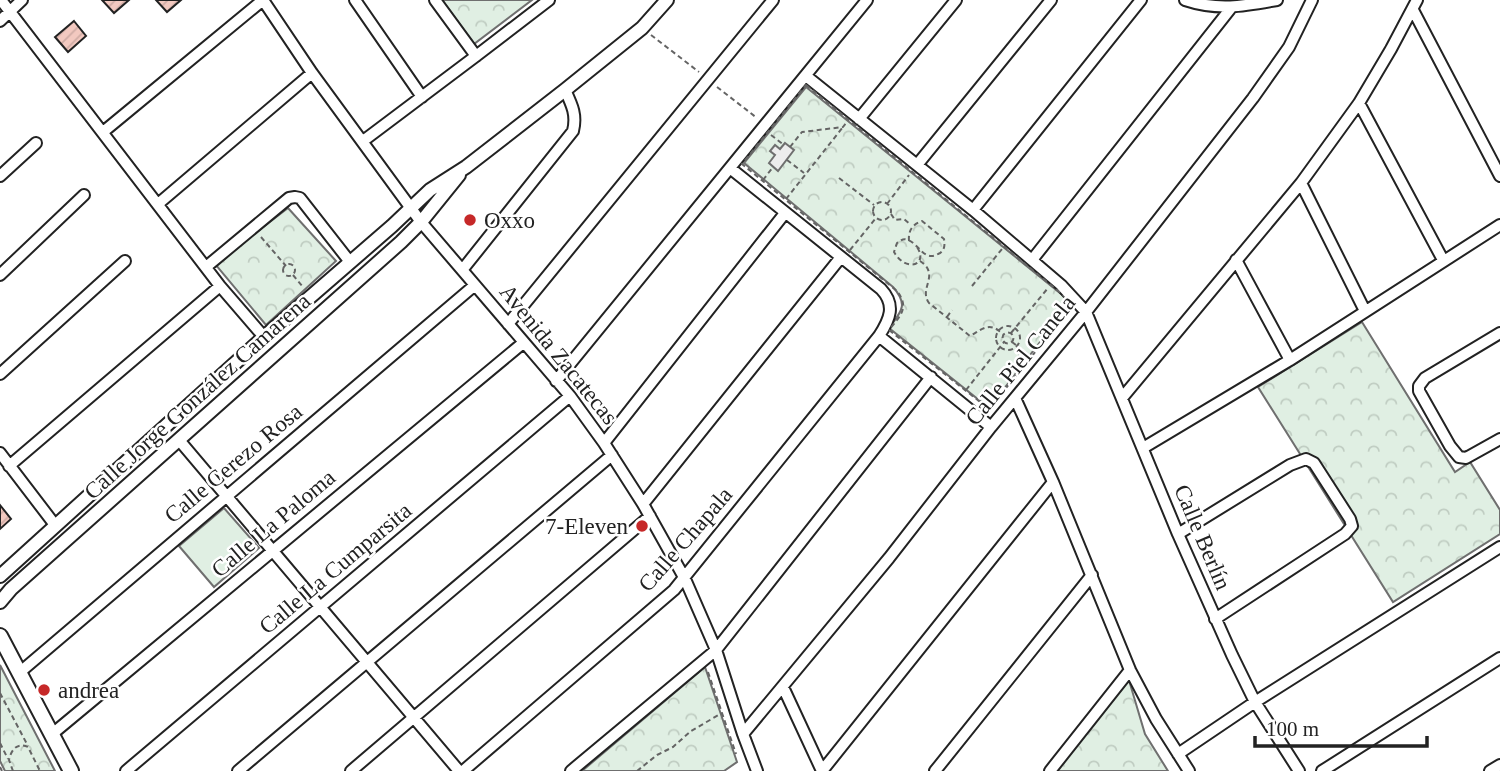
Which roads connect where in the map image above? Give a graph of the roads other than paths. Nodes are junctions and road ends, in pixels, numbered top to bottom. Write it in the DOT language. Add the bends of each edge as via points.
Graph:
graph roads {
  1 [pos="1,0"];
  2 [pos="22,0"];
  3 [pos="263,0"];
  4 [pos="355,0"];
  5 [pos="435,0"];
  6 [pos="548,0"];
  7 [pos="667,0"];
  8 [pos="773,0"];
  9 [pos="867,0"];
  10 [pos="956,0"];
  11 [pos="1051,0"];
  12 [pos="1141,0"];
  13 [pos="1185,0"];
  14 [pos="1277,0"];
  15 [pos="1312,0"];
  16 [pos="1415,5"];
  17 [pos="1231,8"];
  18 [pos="11,11"];
  19 [pos="0,21"];
  20 [pos="477,57"];
  21 [pos="312,73"];
  22 [pos="806,76"];
  23 [pos="565,90"];
  24 [pos="422,97"];
  25 [pos="1359,103"];
  26 [pos="854,119"];
  27 [pos="103,132"];
  28 [pos="363,141"];
  29 [pos="36,143"];
  30 [pos="466,167"];
  31 [pos="730,168"];
  32 [pos="914,168"];
  33 [pos="0,176"];
  34 [pos="1500,176"];
  35 [pos="1301,183"];
  36 [pos="84,195"];
  37 [pos="158,204"];
  38 [pos="411,208"];
  39 [pos="973,210"];
  40 [pos="785,213"];
  41 [pos="421,222"];
  42 [pos="1500,225"];
  43 [pos="845,254"];
  44 [pos="1031,260"];
  45 [pos="1236,260"];
  46 [pos="1443,260"];
  47 [pos="125,261"];
  48 [pos="350,262"];
  49 [pos="205,267"];
  50 [pos="463,269"];
  51 [pos="0,275"];
  52 [pos="475,285"];
  53 [pos="220,286"];
  54 [pos="1365,311"];
  55 [pos="1086,312"];
  56 [pos="509,324"];
  57 [pos="1500,333"];
  58 [pos="879,336"];
  59 [pos="264,337"];
  60 [pos="523,344"];
  61 [pos="1290,360"];
  62 [pos="0,374"];
  63 [pos="931,377"];
  64 [pos="556,381"];
  65 [pos="570,396"];
  66 [pos="1015,398"];
  67 [pos="1122,398"];
  68 [pos="992,427"];
  69 [pos="1500,439"];
  70 [pos="179,440"];
  71 [pos="604,443"];
  72 [pos="1143,448"];
  73 [pos="0,453"];
  74 [pos="612,455"];
  75 [pos="9,466"];
  76 [pos="1053,482"];
  77 [pos="226,496"];
  78 [pos="643,504"];
  79 [pos="650,516"];
  80 [pos="55,525"];
  81 [pos="1178,534"];
  82 [pos="1500,547"];
  83 [pos="272,550"];
  84 [pos="1092,575"];
  85 [pos="0,576"];
  86 [pos="685,579"];
  87 [pos="0,602"];
  88 [pos="321,607"];
  89 [pos="1215,619"];
  90 [pos="0,636"];
  91 [pos="716,650"];
  92 [pos="1500,659"];
  93 [pos="367,661"];
  94 [pos="1130,670"];
  95 [pos="19,673"];
  96 [pos="783,687"];
  97 [pos="1255,702"];
  98 [pos="415,718"];
  99 [pos="743,734"];
  100 [pos="51,735"];
  101 [pos="1178,754"];
  102 [pos="1500,765"];
  103 [pos="71,771"];
  104 [pos="126,771"];
  105 [pos="238,771"];
  106 [pos="351,771"];
  107 [pos="461,771"];
  108 [pos="571,771"];
  109 [pos="757,771"];
  110 [pos="822,771"];
  111 [pos="936,771"];
  112 [pos="1051,771"];
  113 [pos="1189,771"];
  114 [pos="1299,771"];
  115 [pos="1322,771"];
  116 [pos="1490,771"];
  1 -- 18 [label="street"];
  2 -- 18 [label="street"];
  3 -- 21 [label="street, Avenida Zacatecas"];
  3 -- 27 [label="street"];
  4 -- 24 [label="street"];
  5 -- 20 [label="street"];
  6 -- 20 [label="street"];
  7 -- 23 [label="street" via="642,28"];
  8 -- 56 [label="street"];
  9 -- 22 [label="street"];
  10 -- 26 [label="street"];
  11 -- 32 [label="street"];
  12 -- 39 [label="street"];
  13 -- 17 [label="street"];
  14 -- 17 [label="street"];
  15 -- 55 [label="street, Calle Piel Canela" via="1279,63"];
  16 -- 25 [label="street"];
  16 -- 34 [label="street"];
  17 -- 44 [label="street"];
  18 -- 19 [label="street"];
  18 -- 27 [label="street"];
  20 -- 24 [label="street"];
  21 -- 28 [label="street, Avenida Zacatecas"];
  21 -- 37 [label="street"];
  22 -- 26 [label="street"];
  22 -- 31 [label="street"];
  23 -- 30 [label="street"];
  23 -- 50 [label="street" via="574,111 573,131"];
  24 -- 28 [label="street"];
  25 -- 35 [label="street"];
  25 -- 46 [label="street"];
  26 -- 32 [label="street"];
  27 -- 37 [label="street"];
  28 -- 38 [label="street, Avenida Zacatecas"];
  29 -- 33 [label="street"];
  30 -- 38 [label="street, Calle Jorge González Camarena"];
  30 -- 41 [label="street, Calle Jorge González Camarena"];
  31 -- 40 [label="street, Calle Chapala"];
  31 -- 64 [label="street"];
  32 -- 39 [label="street"];
  35 -- 45 [label="street"];
  35 -- 54 [label="street"];
  36 -- 51 [label="street"];
  37 -- 49 [label="street"];
  38 -- 41 [label="street, Avenida Zacatecas"];
  38 -- 48 [label="street, Calle Jorge González Camarena"];
  39 -- 44 [label="street"];
  40 -- 43 [label="street, Calle Chapala"];
  40 -- 71 [label="street"];
  41 -- 50 [label="street, Avenida Zacatecas"];
  41 -- 70 [label="street, Calle Jorge González Camarena"];
  42 -- 46 [label="street"];
  43 -- 58 [label="street, Calle Chapala" via="890,303 888,323"];
  43 -- 78 [label="street"];
  44 -- 55 [label="street"];
  45 -- 61 [label="street"];
  45 -- 67 [label="street"];
  46 -- 54 [label="street"];
  47 -- 62 [label="street"];
  48 -- 49 [label="street" via="295,197"];
  48 -- 59 [label="street, Calle Jorge González Camarena"];
  49 -- 53 [label="street"];
  50 -- 52 [label="street, Avenida Zacatecas"];
  52 -- 56 [label="street, Avenida Zacatecas"];
  52 -- 77 [label="street, Calle Cerezo Rosa"];
  53 -- 59 [label="street"];
  53 -- 75 [label="street"];
  54 -- 61 [label="street"];
  55 -- 66 [label="street, Calle Piel Canela"];
  55 -- 67 [label="street, Calle Berlín"];
  56 -- 60 [label="street, Avenida Zacatecas"];
  57 -- 69 [label="street" via="1419,386 1459,457 1466,458"];
  58 -- 63 [label="street"];
  58 -- 86 [label="street, Calle Chapala"];
  59 -- 80 [label="street, Calle Jorge González Camarena"];
  60 -- 64 [label="street, Avenida Zacatecas"];
  60 -- 83 [label="street, Calle La Paloma"];
  61 -- 72 [label="street"];
  63 -- 68 [label="street"];
  63 -- 91 [label="street"];
  64 -- 65 [label="street, Avenida Zacatecas"];
  65 -- 71 [label="street, Avenida Zacatecas"];
  65 -- 88 [label="street, Calle La Cumparsita"];
  66 -- 68 [label="street, Calle Piel Canela"];
  66 -- 76 [label="street"];
  67 -- 72 [label="street, Calle Berlín"];
  68 -- 96 [label="street, Calle Piel Canela"];
  70 -- 77 [label="street"];
  70 -- 87 [label="street, Calle Jorge González Camarena"];
  71 -- 74 [label="street, Avenida Zacatecas"];
  72 -- 81 [label="street, Calle Berlín"];
  73 -- 75 [label="street"];
  74 -- 78 [label="street, Avenida Zacatecas"];
  74 -- 93 [label="street"];
  75 -- 80 [label="street"];
  76 -- 84 [label="street"];
  76 -- 110 [label="street"];
  77 -- 83 [label="street"];
  77 -- 95 [label="street, Calle Cerezo Rosa"];
  78 -- 79 [label="street, Avenida Zacatecas"];
  79 -- 86 [label="street, Avenida Zacatecas"];
  79 -- 98 [label="street"];
  80 -- 85 [label="street, Calle Jorge González Camarena"];
  81 -- 89 [label="street, Calle Berlín"];
  81 -- 89 [label="street" via="1306,459 1314,463 1350,519 1352,526 1345,534"];
  82 -- 97 [label="street"];
  83 -- 88 [label="street"];
  83 -- 100 [label="street, Calle La Paloma"];
  84 -- 94 [label="street"];
  84 -- 111 [label="street"];
  86 -- 91 [label="street, Avenida Zacatecas"];
  86 -- 107 [label="street, Calle Chapala"];
  88 -- 93 [label="street"];
  88 -- 104 [label="street, Calle La Cumparsita"];
  89 -- 97 [label="street, Calle Berlín"];
  90 -- 95 [label="main road"];
  91 -- 99 [label="street, Avenida Zacatecas"];
  91 -- 108 [label="street"];
  92 -- 115 [label="street"];
  93 -- 98 [label="street"];
  93 -- 105 [label="street"];
  94 -- 101 [label="street"];
  94 -- 112 [label="street"];
  95 -- 100 [label="main road"];
  96 -- 99 [label="street, Calle Piel Canela"];
  96 -- 110 [label="street"];
  97 -- 101 [label="street"];
  97 -- 114 [label="street, Calle Berlín"];
  98 -- 106 [label="street"];
  98 -- 107 [label="street"];
  99 -- 109 [label="street, Avenida Zacatecas"];
  100 -- 103 [label="main road"];
  101 -- 113 [label="street"];
  102 -- 116 [label="street"];
}
